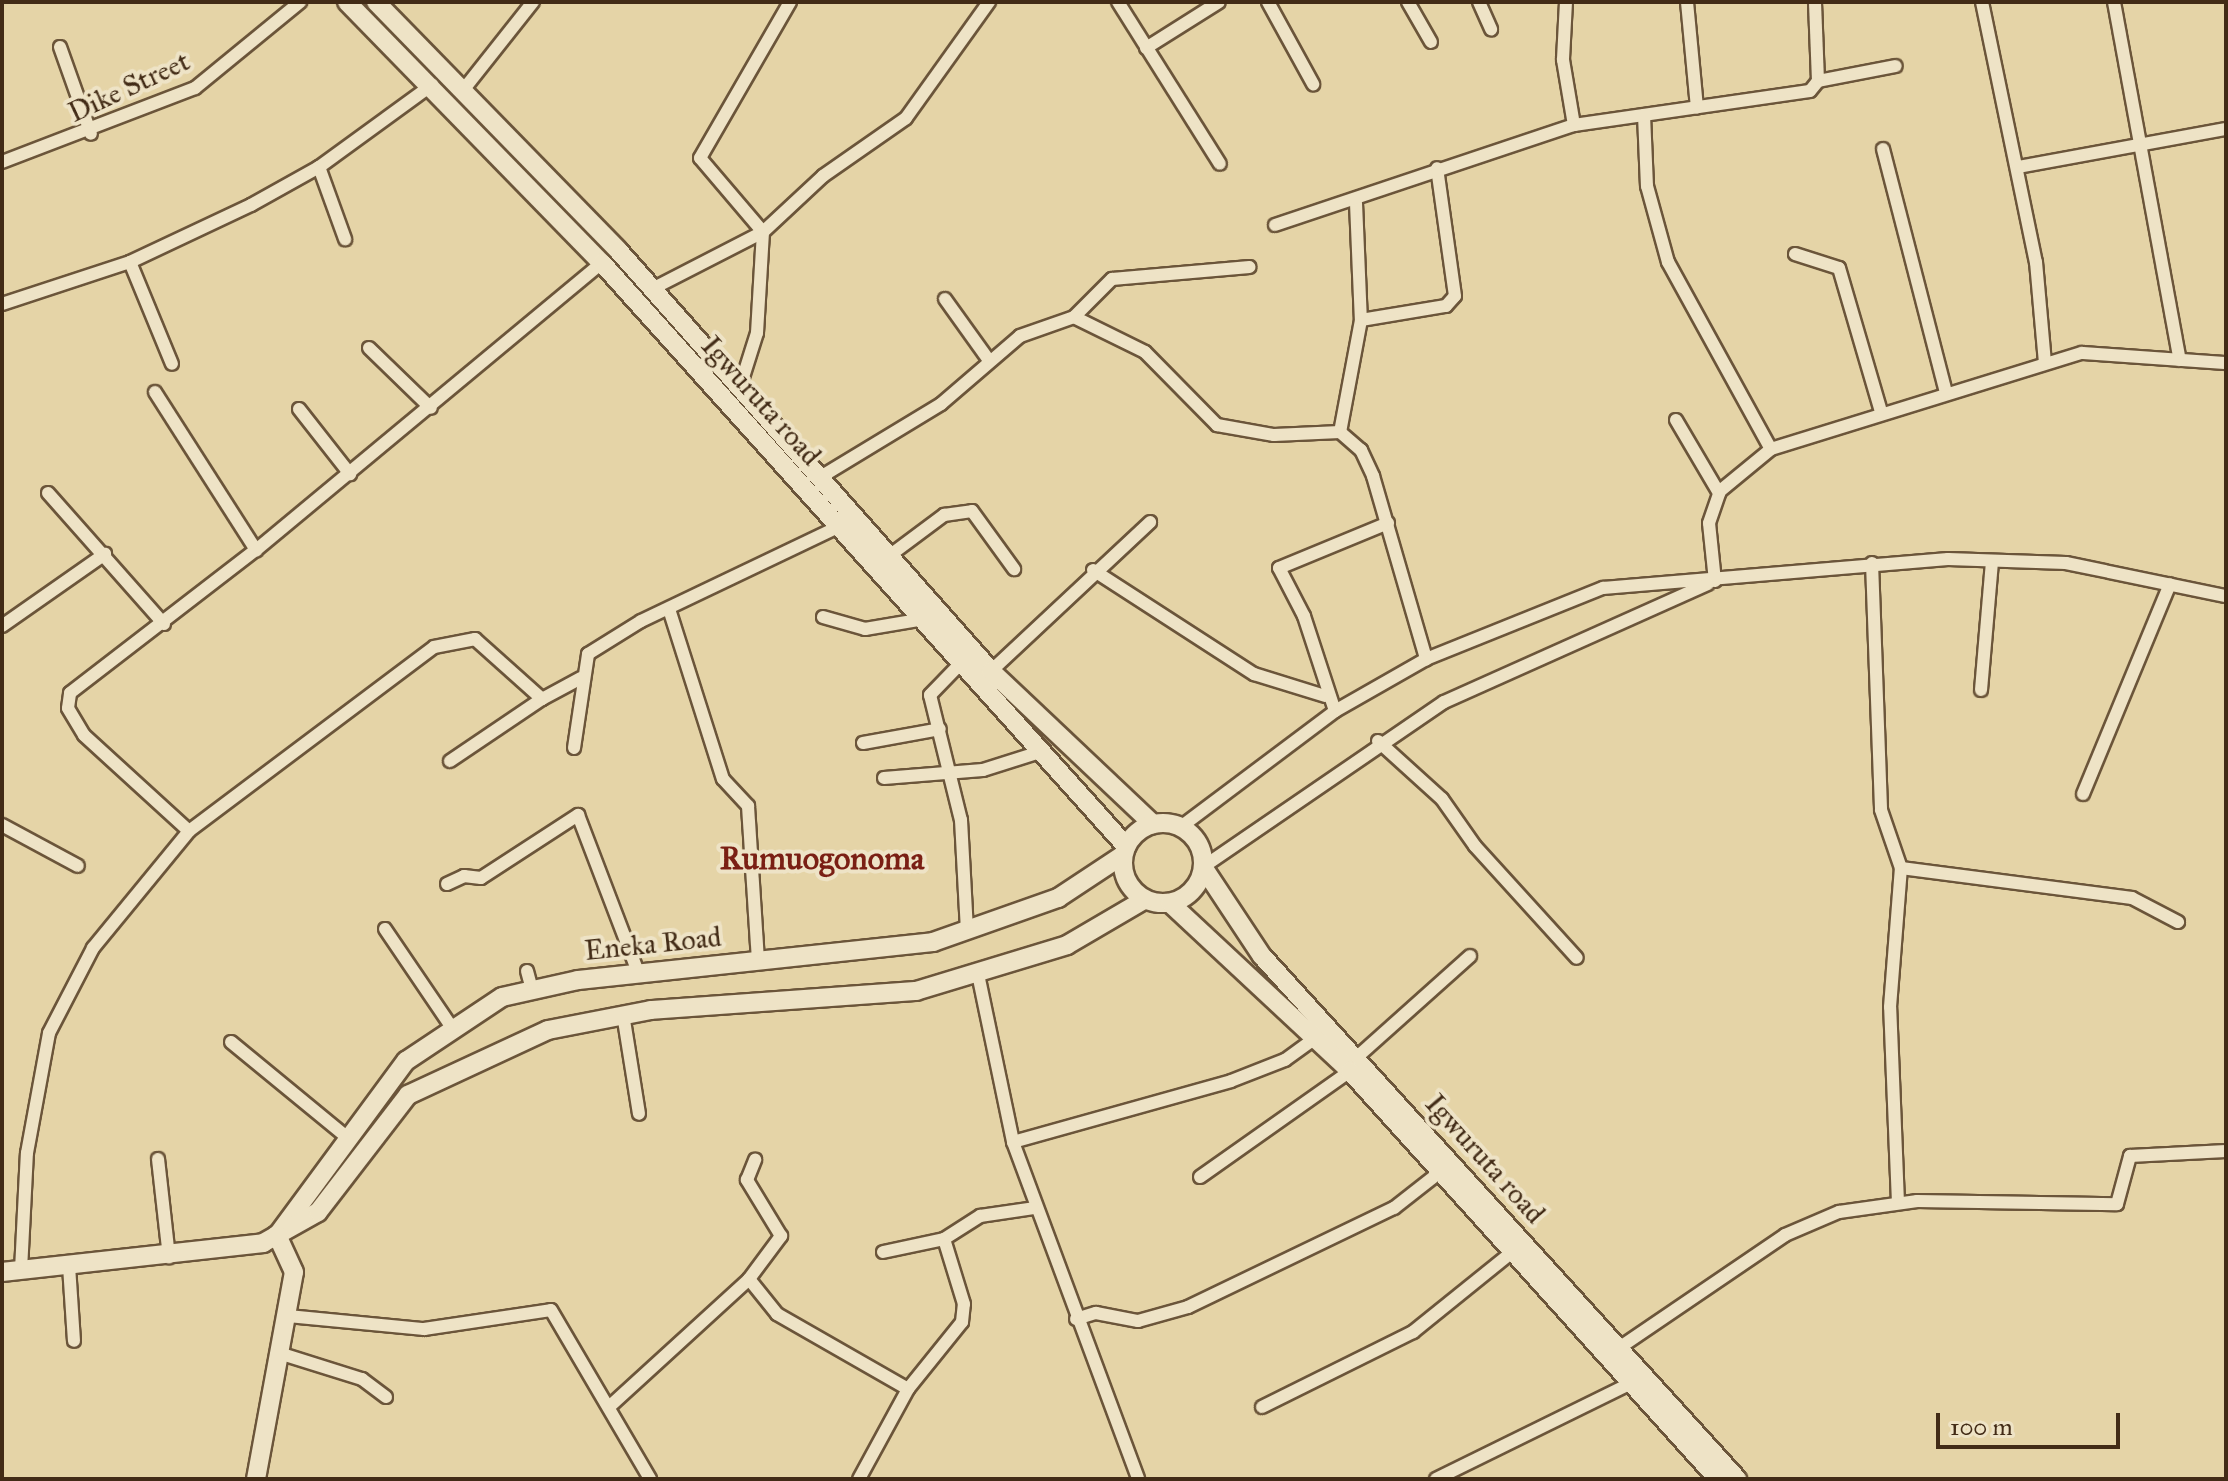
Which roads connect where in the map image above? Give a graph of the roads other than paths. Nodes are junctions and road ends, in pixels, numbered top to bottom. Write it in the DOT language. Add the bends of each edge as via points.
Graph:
graph roads {
  1 [pos="300,2"];
  2 [pos="347,2"];
  3 [pos="376,2"];
  4 [pos="533,2"];
  5 [pos="790,2"];
  6 [pos="967,2"];
  7 [pos="989,2"];
  8 [pos="1118,2"];
  9 [pos="1219,2"];
  10 [pos="1268,2"];
  11 [pos="1408,2"];
  12 [pos="1479,2"];
  13 [pos="1566,2"];
  14 [pos="1687,2"];
  15 [pos="1815,2"];
  16 [pos="1982,2"];
  17 [pos="2114,2"];
  18 [pos="977,13"];
  19 [pos="1491,29"];
  20 [pos="1431,42"];
  21 [pos="60,47"];
  22 [pos="1146,48"];
  23 [pos="1896,66"];
  24 [pos="1818,81"];
  25 [pos="1313,84"];
  26 [pos="432,85"];
  27 [pos="464,89"];
  28 [pos="1697,108"];
  29 [pos="1644,115"];
  30 [pos="1574,125"];
  31 [pos="2226,129"];
  32 [pos="91,134"];
  33 [pos="2140,146"];
  34 [pos="1883,149"];
  35 [pos="2,162"];
  36 [pos="1220,164"];
  37 [pos="319,167"];
  38 [pos="2018,167"];
  39 [pos="1437,168"];
  40 [pos="1356,203"];
  41 [pos="1275,225"];
  42 [pos="763,232"];
  43 [pos="345,239"];
  44 [pos="1795,254"];
  45 [pos="130,262"];
  46 [pos="602,263"];
  47 [pos="1249,267"];
  48 [pos="652,289"];
  49 [pos="945,299"];
  50 [pos="2,304"];
  51 [pos="1074,317"];
  52 [pos="1361,320"];
  53 [pos="369,348"];
  54 [pos="988,359"];
  55 [pos="2180,360"];
  56 [pos="2045,363"];
  57 [pos="2226,363"];
  58 [pos="172,364"];
  59 [pos="739,390"];
  60 [pos="155,392"];
  61 [pos="1946,392"];
  62 [pos="431,408"];
  63 [pos="299,409"];
  64 [pos="1881,412"];
  65 [pos="1676,420"];
  66 [pos="1340,432"];
  67 [pos="1771,449"];
  68 [pos="350,474"];
  69 [pos="819,478"];
  70 [pos="48,493"];
  71 [pos="1719,493"];
  72 [pos="1150,522"];
  73 [pos="1388,523"];
  74 [pos="836,528"];
  75 [pos="256,550"];
  76 [pos="105,554"];
  77 [pos="889,556"];
  78 [pos="1992,561"];
  79 [pos="1872,563"];
  80 [pos="1014,569"];
  81 [pos="1093,570"];
  82 [pos="1715,581"];
  83 [pos="2170,584"];
  84 [pos="2226,596"];
  85 [pos="669,609"];
  86 [pos="823,617"];
  87 [pos="924,619"];
  88 [pos="164,624"];
  89 [pos="2,626"];
  90 [pos="1426,659"];
  91 [pos="962,662"];
  92 [pos="991,671"];
  93 [pos="581,678"];
  94 [pos="1981,690"];
  95 [pos="1325,696"];
  96 [pos="542,699"];
  97 [pos="1335,711"];
  98 [pos="940,729"];
  99 [pos="1378,741"];
  100 [pos="863,743"];
  101 [pos="574,748"];
  102 [pos="1043,751"];
  103 [pos="450,761"];
  104 [pos="953,773"];
  105 [pos="884,778"];
  106 [pos="2083,794"];
  107 [pos="1153,824"];
  108 [pos="2,825"];
  109 [pos="1182,826"];
  110 [pos="189,831"];
  111 [pos="1124,850"];
  112 [pos="78,866"];
  113 [pos="1203,867"];
  114 [pos="1901,868"];
  115 [pos="447,884"];
  116 [pos="1144,900"];
  117 [pos="1170,903"];
  118 [pos="2178,922"];
  119 [pos="385,929"];
  120 [pos="967,931"];
  121 [pos="1470,956"];
  122 [pos="1577,958"];
  123 [pos="758,961"];
  124 [pos="527,971"];
  125 [pos="638,972"];
  126 [pos="978,974"];
  127 [pos="532,990"];
  128 [pos="623,1014"];
  129 [pos="451,1026"];
  130 [pos="1317,1037"];
  131 [pos="231,1042"];
  132 [pos="1353,1065"];
  133 [pos="639,1114"];
  134 [pos="349,1139"];
  135 [pos="1013,1142"];
  136 [pos="2226,1151"];
  137 [pos="158,1159"];
  138 [pos="755,1160"];
  139 [pos="1440,1172"];
  140 [pos="1200,1177"];
  141 [pos="1898,1203"];
  142 [pos="1035,1208"];
  143 [pos="277,1235"];
  144 [pos="944,1239"];
  145 [pos="883,1252"];
  146 [pos="1511,1253"];
  147 [pos="169,1257"];
  148 [pos="69,1266"];
  149 [pos="11,1271"];
  150 [pos="749,1279"];
  151 [pos="288,1316"];
  152 [pos="1076,1319"];
  153 [pos="74,1341"];
  154 [pos="1619,1348"];
  155 [pos="282,1354"];
  156 [pos="1631,1383"];
  157 [pos="908,1389"];
  158 [pos="386,1397"];
  159 [pos="609,1407"];
  160 [pos="1262,1407"];
  161 [pos="256,1479"];
  162 [pos="650,1479"];
  163 [pos="859,1479"];
  164 [pos="1138,1479"];
  165 [pos="1436,1479"];
  166 [pos="1718,1479"];
  167 [pos="1737,1479"];
  1 -- 32 [label="street, Dike Street" via="195,88"];
  2 -- 26 [label="main road, Igwuruta road"];
  3 -- 27 [label="main road, Igwuruta road"];
  4 -- 27 [label="street"];
  5 -- 42 [label="street" via="700,158"];
  6 -- 18 [label="street"];
  7 -- 18 [label="street"];
  8 -- 22 [label="street"];
  9 -- 22 [label="street"];
  10 -- 25 [label="street"];
  11 -- 20 [label="street"];
  12 -- 19 [label="street"];
  13 -- 30 [label="street" via="1563,60"];
  14 -- 28 [label="street"];
  15 -- 24 [label="street"];
  16 -- 38 [label="street"];
  17 -- 33 [label="street"];
  18 -- 42 [label="street" via="906,118 823,176"];
  21 -- 32 [label="street"];
  22 -- 36 [label="street"];
  23 -- 24 [label="street"];
  24 -- 28 [label="street" via="1810,91"];
  26 -- 37 [label="street"];
  26 -- 46 [label="main road, Igwuruta road"];
  27 -- 48 [label="main road, Igwuruta road"];
  28 -- 29 [label="street"];
  29 -- 30 [label="street"];
  29 -- 67 [label="street" via="1647,186 1668,262"];
  30 -- 39 [label="street"];
  31 -- 33 [label="street"];
  32 -- 35 [label="street, Dike Street"];
  33 -- 38 [label="street"];
  33 -- 55 [label="street"];
  34 -- 61 [label="street"];
  37 -- 43 [label="street"];
  37 -- 45 [label="street"];
  38 -- 56 [label="street"];
  39 -- 40 [label="street"];
  39 -- 52 [label="street" via="1456,277 1452,302"];
  40 -- 41 [label="street"];
  40 -- 52 [label="street"];
  42 -- 48 [label="street"];
  42 -- 59 [label="street" via="757,333"];
  44 -- 64 [label="street" via="1839,268"];
  45 -- 50 [label="street"];
  45 -- 58 [label="street"];
  46 -- 62 [label="street"];
  46 -- 74 [label="main road, Igwuruta road"];
  47 -- 51 [label="street" via="1112,279"];
  48 -- 59 [label="main road, Igwuruta road"];
  49 -- 54 [label="street"];
  51 -- 54 [label="street" via="1049,321"];
  51 -- 66 [label="street" via="1118,333 1145,352 1217,425 1274,435"];
  52 -- 66 [label="street"];
  53 -- 62 [label="street"];
  54 -- 69 [label="street" via="941,404"];
  55 -- 56 [label="street" via="2082,353"];
  55 -- 57 [label="street"];
  56 -- 61 [label="street"];
  59 -- 69 [label="main road, Igwuruta road"];
  60 -- 75 [label="street"];
  61 -- 64 [label="street"];
  62 -- 68 [label="street"];
  63 -- 68 [label="street"];
  64 -- 67 [label="street"];
  65 -- 71 [label="street"];
  66 -- 73 [label="street" via="1361,450"];
  67 -- 71 [label="street"];
  68 -- 75 [label="street"];
  69 -- 77 [label="main road, Igwuruta road"];
  70 -- 76 [label="street"];
  71 -- 82 [label="street" via="1709,523"];
  72 -- 81 [label="street"];
  73 -- 90 [label="street"];
  73 -- 95 [label="street" via="1279,568 1304,616"];
  74 -- 85 [label="street"];
  74 -- 87 [label="main road, Igwuruta road"];
  75 -- 88 [label="street"];
  76 -- 88 [label="street"];
  76 -- 89 [label="street"];
  77 -- 80 [label="street" via="944,515 972,511"];
  77 -- 92 [label="main road, Igwuruta road"];
  78 -- 79 [label="street"];
  78 -- 83 [label="street" via="2066,563"];
  78 -- 94 [label="street"];
  79 -- 82 [label="street"];
  79 -- 114 [label="street" via="1881,810"];
  81 -- 92 [label="street"];
  81 -- 95 [label="street" via="1254,674"];
  82 -- 90 [label="street" via="1603,588"];
  82 -- 99 [label="street" via="1618,630 1444,702"];
  83 -- 84 [label="street"];
  83 -- 106 [label="street"];
  85 -- 93 [label="street" via="588,654"];
  85 -- 123 [label="street" via="723,779 748,806"];
  86 -- 87 [label="street" via="865,629"];
  87 -- 91 [label="main road, Igwuruta road"];
  88 -- 110 [label="street" via="66,699 84,735"];
  90 -- 97 [label="street"];
  91 -- 98 [label="street" via="931,689"];
  91 -- 102 [label="main road, Igwuruta road"];
  92 -- 107 [label="main road, Igwuruta road"];
  93 -- 96 [label="street"];
  93 -- 101 [label="street"];
  95 -- 97 [label="street"];
  96 -- 103 [label="street"];
  96 -- 110 [label="street" via="475,639 434,647"];
  97 -- 109 [label="street"];
  98 -- 100 [label="street"];
  98 -- 104 [label="street"];
  99 -- 113 [label="street"];
  99 -- 122 [label="street" via="1442,799 1475,846"];
  102 -- 104 [label="street"];
  102 -- 111 [label="main road, Igwuruta road"];
  104 -- 105 [label="street"];
  104 -- 120 [label="street"];
  107 -- 109 [label="main road"];
  107 -- 111 [label="main road"];
  108 -- 112 [label="street"];
  109 -- 113 [label="main road" via="1195,838"];
  110 -- 149 [label="street" via="93,948 49,1033"];
  111 -- 116 [label="main road" via="1123,874"];
  111 -- 120 [label="main road, Eneka Road" via="1058,898"];
  113 -- 117 [label="main road" via="1193,891"];
  113 -- 132 [label="main road, Igwuruta road" via="1262,956"];
  114 -- 118 [label="street" via="2132,898"];
  114 -- 141 [label="street" via="1890,1007"];
  115 -- 125 [label="street" via="464,876 481,878 578,815"];
  116 -- 117 [label="main road"];
  116 -- 126 [label="main road" via="1067,945"];
  117 -- 130 [label="main road, Igwuruta road"];
  119 -- 129 [label="street"];
  120 -- 123 [label="main road, Eneka Road" via="903,948"];
  121 -- 132 [label="street"];
  123 -- 125 [label="main road, Eneka Road"];
  124 -- 127 [label="street"];
  125 -- 127 [label="main road, Eneka Road"];
  126 -- 128 [label="main road" via="858,998"];
  126 -- 135 [label="street"];
  127 -- 129 [label="main road, Eneka Road"];
  128 -- 133 [label="street"];
  128 -- 143 [label="main road" via="548,1030 438,1076 408,1095 318,1212"];
  129 -- 134 [label="main road, Eneka Road" via="406,1061"];
  130 -- 132 [label="main road, Igwuruta road"];
  130 -- 135 [label="street" via="1285,1060 1231,1081"];
  131 -- 134 [label="street"];
  132 -- 139 [label="main road, Igwuruta road"];
  132 -- 140 [label="street"];
  132 -- 154 [label="main road, Igwuruta road"];
  134 -- 143 [label="main road, Eneka Road"];
  135 -- 142 [label="street"];
  136 -- 141 [label="street" via="2130,1156 2117,1204"];
  137 -- 147 [label="street"];
  138 -- 150 [label="street" via="747,1180 781,1236"];
  139 -- 146 [label="main road, Igwuruta road"];
  139 -- 152 [label="street" via="1394,1208 1188,1307 1138,1321 1096,1313"];
  141 -- 154 [label="street" via="1839,1212 1785,1235"];
  142 -- 144 [label="street" via="980,1216"];
  142 -- 152 [label="street"];
  143 -- 147 [label="main road" via="239,1250"];
  143 -- 151 [label="main road" via="294,1272"];
  144 -- 145 [label="street"];
  144 -- 157 [label="street" via="964,1304 962,1322"];
  146 -- 156 [label="main road, Igwuruta road"];
  146 -- 160 [label="street" via="1413,1332"];
  147 -- 148 [label="main road"];
  148 -- 149 [label="main road"];
  148 -- 153 [label="street"];
  150 -- 157 [label="street" via="777,1314"];
  150 -- 159 [label="street"];
  151 -- 155 [label="main road"];
  151 -- 159 [label="street" via="424,1329 551,1310"];
  152 -- 164 [label="street"];
  154 -- 167 [label="main road, Igwuruta road"];
  155 -- 158 [label="street" via="362,1379"];
  155 -- 161 [label="main road"];
  156 -- 165 [label="street"];
  156 -- 166 [label="main road, Igwuruta road"];
  157 -- 163 [label="street"];
  159 -- 162 [label="street"];
}
